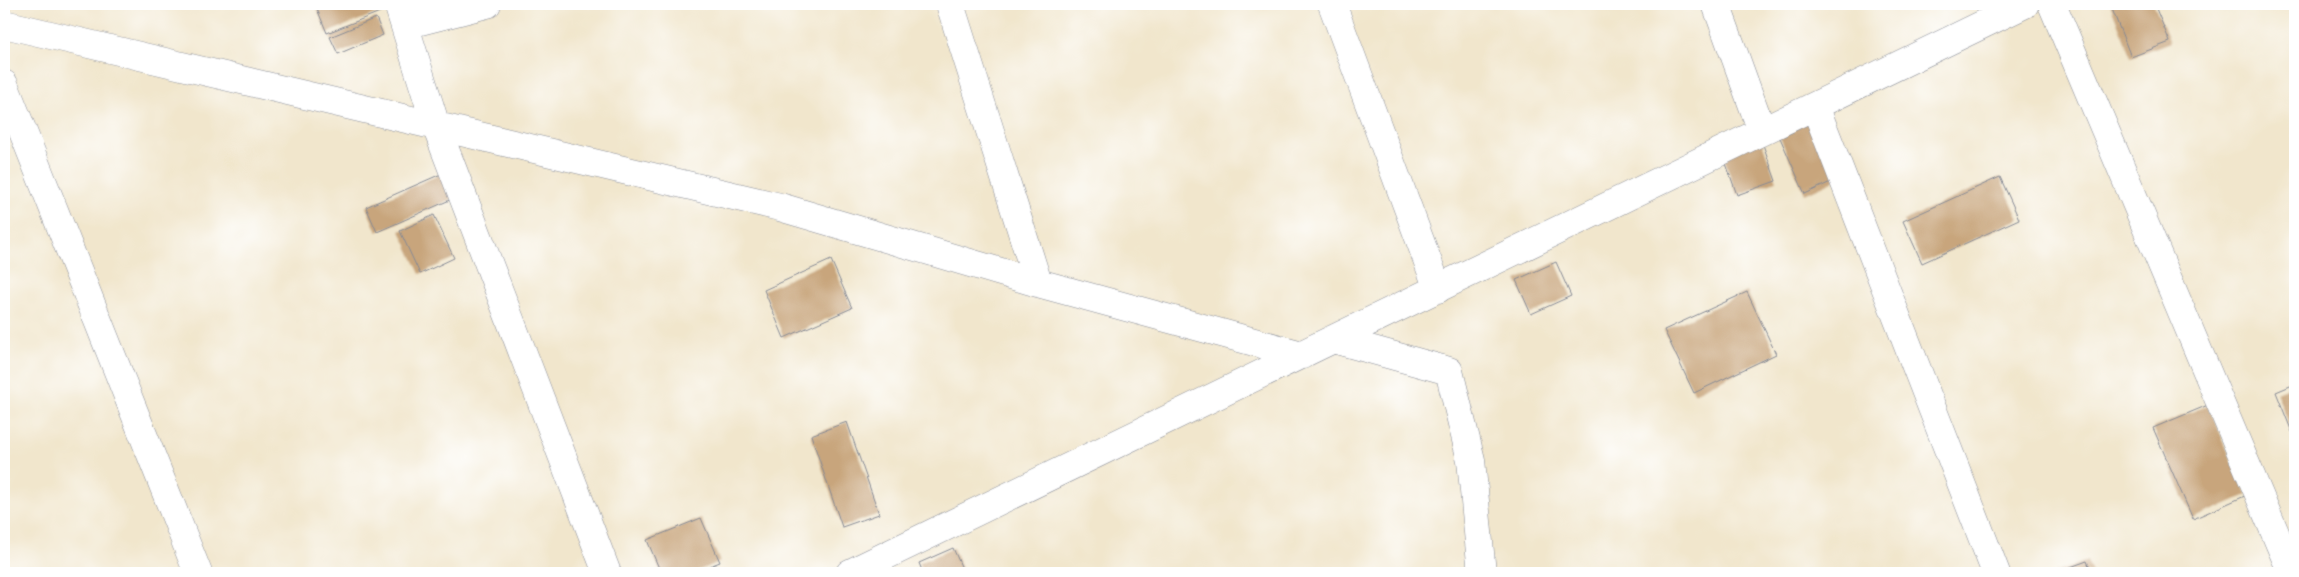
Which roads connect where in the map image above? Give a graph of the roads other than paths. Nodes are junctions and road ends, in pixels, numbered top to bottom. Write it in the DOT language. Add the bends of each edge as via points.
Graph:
graph roads {
  1 [pos="487,4"];
  2 [pos="950,4"];
  3 [pos="1332,4"];
  4 [pos="1716,4"];
  5 [pos="2025,4"];
  6 [pos="2052,4"];
  7 [pos="401,14"];
  8 [pos="4,24"];
  9 [pos="4,84"];
  10 [pos="1815,106"];
  11 [pos="436,126"];
  12 [pos="1762,132"];
  13 [pos="1038,283"];
  14 [pos="1438,288"];
  15 [pos="1333,339"];
  16 [pos="1302,355"];
  17 [pos="198,573"];
  18 [pos="607,573"];
  19 [pos="850,573"];
  20 [pos="1482,573"];
  21 [pos="1996,573"];
  22 [pos="2292,573"];
  1 -- 7 [label="street"];
  2 -- 13 [label="street"];
  3 -- 14 [label="street"];
  4 -- 12 [label="street"];
  5 -- 10 [label="street"];
  6 -- 22 [label="street"];
  7 -- 11 [label="street"];
  8 -- 11 [label="street"];
  9 -- 17 [label="street"];
  10 -- 12 [label="street"];
  10 -- 21 [label="street"];
  11 -- 13 [label="street" via="780,207"];
  11 -- 18 [label="street"];
  12 -- 14 [label="street"];
  13 -- 16 [label="street"];
  14 -- 15 [label="street"];
  15 -- 16 [label="street"];
  15 -- 20 [label="street" via="1449,371 1471,460"];
  16 -- 19 [label="street"];
}
